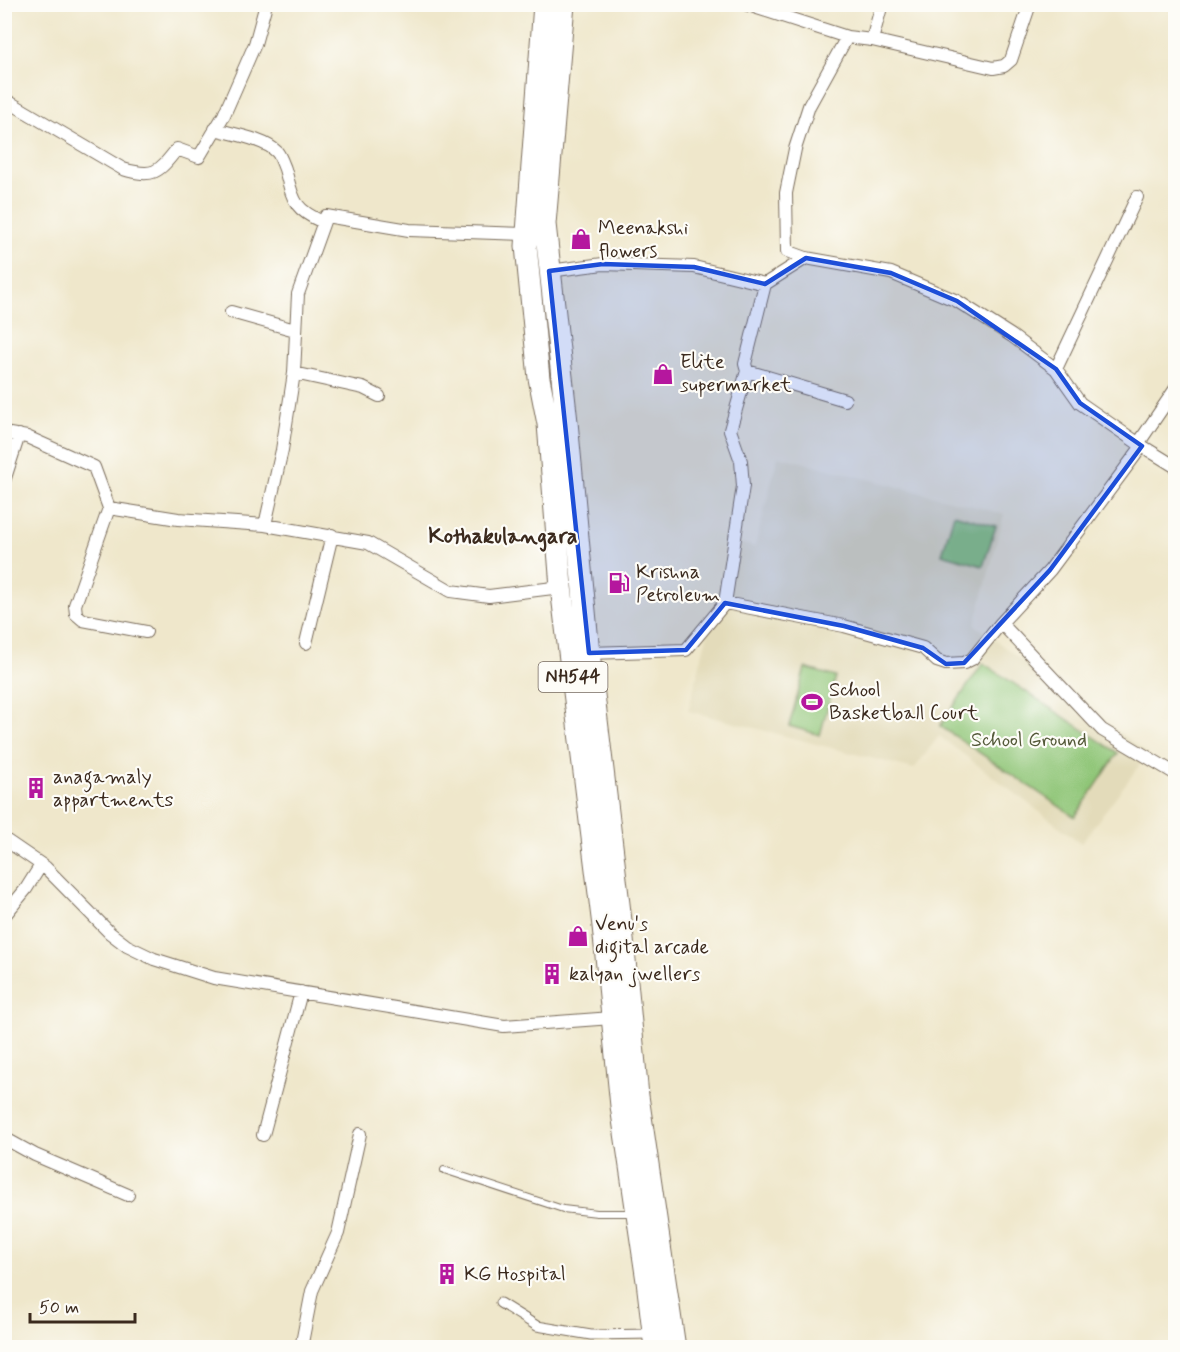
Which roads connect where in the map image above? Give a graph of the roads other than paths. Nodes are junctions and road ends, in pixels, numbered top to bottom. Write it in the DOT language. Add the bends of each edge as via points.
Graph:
graph roads {
  1 [pos="266,4"];
  2 [pos="544,4"];
  3 [pos="564,4"];
  4 [pos="745,4"];
  5 [pos="882,4"];
  6 [pos="1030,4"];
  7 [pos="847,37"];
  8 [pos="872,40"];
  9 [pos="4,99"];
  10 [pos="215,129"];
  11 [pos="1137,197"];
  12 [pos="323,222"];
  13 [pos="526,234"];
  14 [pos="806,258"];
  15 [pos="549,271"];
  16 [pos="765,284"];
  17 [pos="231,312"];
  18 [pos="295,330"];
  19 [pos="1056,369"];
  20 [pos="747,371"];
  21 [pos="294,373"];
  22 [pos="1176,388"];
  23 [pos="379,396"];
  24 [pos="845,400"];
  25 [pos="4,433"];
  26 [pos="19,435"];
  27 [pos="1140,445"];
  28 [pos="1176,467"];
  29 [pos="4,481"];
  30 [pos="109,508"];
  31 [pos="265,525"];
  32 [pos="332,535"];
  33 [pos="561,587"];
  34 [pos="726,603"];
  35 [pos="1001,623"];
  36 [pos="146,632"];
  37 [pos="306,643"];
  38 [pos="589,653"];
  39 [pos="1176,774"];
  40 [pos="4,839"];
  41 [pos="41,865"];
  42 [pos="4,916"];
  43 [pos="301,992"];
  44 [pos="612,1018"];
  45 [pos="360,1134"];
  46 [pos="263,1135"];
  47 [pos="4,1138"];
  48 [pos="444,1170"];
  49 [pos="128,1195"];
  50 [pos="636,1213"];
  51 [pos="500,1303"];
  52 [pos="654,1341"];
  53 [pos="301,1347"];
  54 [pos="675,1347"];
  1 -- 10 [label="street" via="255,44"];
  2 -- 13 [label="highway, NH544"];
  3 -- 15 [label="highway, NH544" via="545,224"];
  4 -- 7 [label="street"];
  5 -- 8 [label="street"];
  6 -- 8 [label="street" via="1011,60 999,68"];
  7 -- 8 [label="street"];
  7 -- 14 [label="street" via="809,106 786,193 787,251"];
  9 -- 10 [label="street" via="123,169 142,174 161,170 177,149 199,157"];
  10 -- 12 [label="street" via="260,142 277,152 291,199"];
  11 -- 19 [label="street"];
  12 -- 13 [label="street" via="326,216 408,230"];
  12 -- 18 [label="street" via="298,294"];
  13 -- 33 [label="highway, NH544" via="539,378 549,434"];
  14 -- 16 [label="street"];
  14 -- 19 [label="street" via="891,273 957,301"];
  15 -- 16 [label="street" via="603,264 694,267"];
  15 -- 38 [label="highway, NH544"];
  16 -- 20 [label="street"];
  17 -- 18 [label="street"];
  18 -- 21 [label="street"];
  19 -- 27 [label="street" via="1080,403"];
  20 -- 24 [label="street"];
  20 -- 34 [label="street" via="730,430 741,461 743,486"];
  21 -- 23 [label="street" via="363,388"];
  21 -- 31 [label="street"];
  22 -- 27 [label="street"];
  25 -- 26 [label="street"];
  26 -- 29 [label="street"];
  26 -- 30 [label="street" via="94,467"];
  27 -- 28 [label="street"];
  27 -- 35 [label="street" via="1050,570"];
  30 -- 31 [label="street" via="178,519"];
  30 -- 36 [label="street" via="75,605 76,614 83,620"];
  31 -- 32 [label="street"];
  32 -- 33 [label="street" via="368,543 451,591 489,596"];
  32 -- 37 [label="street"];
  33 -- 44 [label="highway, NH544"];
  34 -- 35 [label="street" via="844,626 923,648 937,661 955,665 972,659"];
  34 -- 38 [label="street" via="686,650"];
  35 -- 39 [label="street" via="1102,730"];
  38 -- 54 [label="highway, NH544" via="638,1096"];
  40 -- 41 [label="street"];
  41 -- 42 [label="street"];
  41 -- 43 [label="street" via="110,933 136,950 214,978"];
  43 -- 44 [label="street" via="504,1026"];
  43 -- 46 [label="street"];
  44 -- 50 [label="highway, NH544"];
  45 -- 53 [label="street" via="338,1233 312,1291"];
  47 -- 49 [label="street"];
  48 -- 50 [label="lane" via="562,1209 597,1214"];
  50 -- 52 [label="highway, NH544"];
  51 -- 52 [label="street" via="537,1326"];
}
